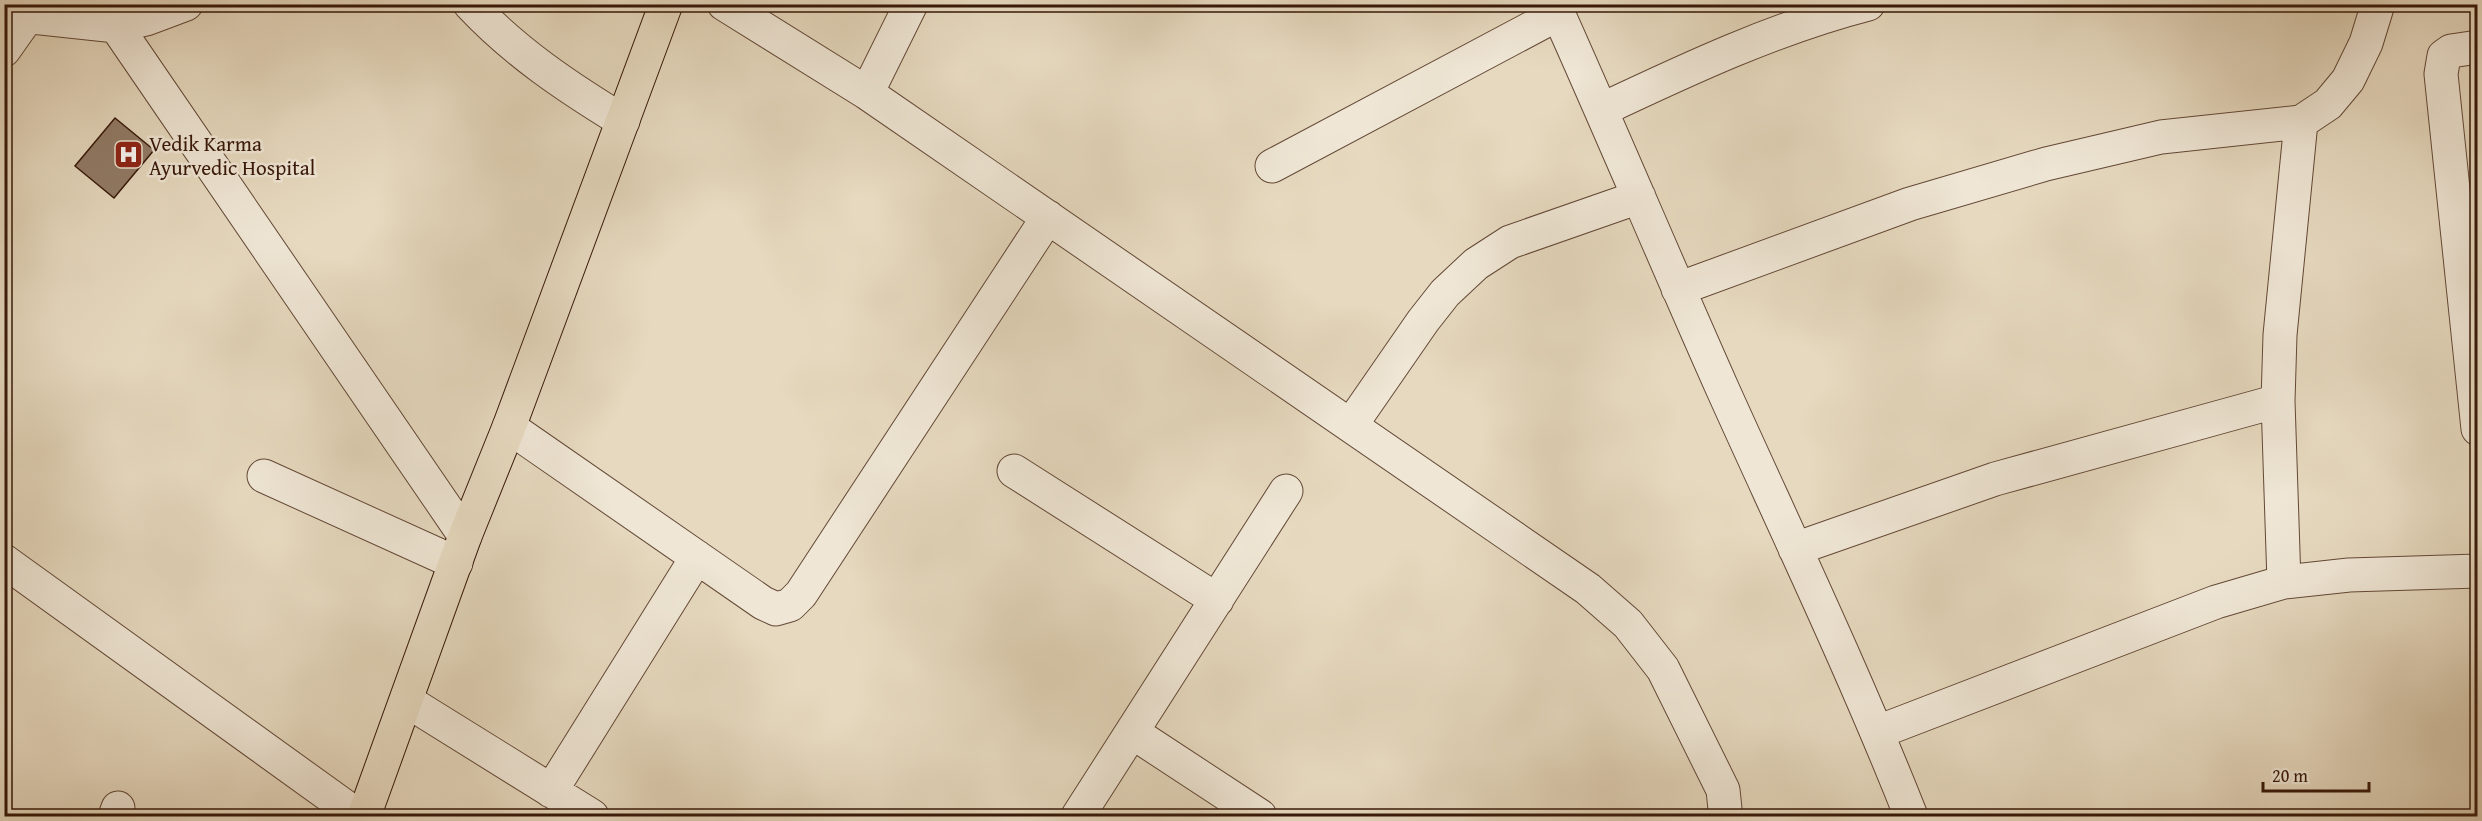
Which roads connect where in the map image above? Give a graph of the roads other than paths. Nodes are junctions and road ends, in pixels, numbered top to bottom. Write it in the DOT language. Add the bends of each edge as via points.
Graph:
graph roads {
  1 [pos="186,4"];
  2 [pos="470,4"];
  3 [pos="666,4"];
  4 [pos="724,4"];
  5 [pos="911,4"];
  6 [pos="1868,4"];
  7 [pos="2378,4"];
  8 [pos="1556,9"];
  9 [pos="16,15"];
  10 [pos="116,26"];
  11 [pos="2478,47"];
  12 [pos="4,50"];
  13 [pos="867,93"];
  14 [pos="1602,110"];
  15 [pos="623,121"];
  16 [pos="2301,122"];
  17 [pos="1272,166"];
  18 [pos="1639,197"];
  19 [pos="1048,217"];
  20 [pos="1678,289"];
  21 [pos="2278,401"];
  22 [pos="1351,425"];
  23 [pos="509,427"];
  24 [pos="2478,429"];
  25 [pos="1014,471"];
  26 [pos="264,476"];
  27 [pos="1286,491"];
  28 [pos="1795,549"];
  29 [pos="461,550"];
  30 [pos="698,557"];
  31 [pos="4,561"];
  32 [pos="2478,571"];
  33 [pos="2284,582"];
  34 [pos="1216,600"];
  35 [pos="408,701"];
  36 [pos="1132,732"];
  37 [pos="1878,732"];
  38 [pos="551,791"];
  39 [pos="358,816"];
  40 [pos="364,816"];
  41 [pos="592,816"];
  42 [pos="1078,816"];
  43 [pos="1260,816"];
  44 [pos="1723,816"];
  45 [pos="1911,816"];
  1 -- 10 [label="street"];
  2 -- 15 [label="street" via="533,62"];
  3 -- 15 [label="main road"];
  4 -- 13 [label="street"];
  5 -- 13 [label="street"];
  6 -- 14 [label="street" via="1822,16 1709,59"];
  7 -- 16 [label="street" via="2366,43 2348,80 2328,104"];
  8 -- 14 [label="street"];
  8 -- 17 [label="street"];
  9 -- 10 [label="street"];
  9 -- 12 [label="street"];
  10 -- 29 [label="street"];
  11 -- 24 [label="street" via="2451,51 2444,56 2441,74"];
  13 -- 19 [label="street"];
  14 -- 18 [label="street"];
  15 -- 23 [label="main road"];
  16 -- 20 [label="street" via="2161,137 2046,164 1910,204"];
  16 -- 21 [label="street" via="2280,334"];
  18 -- 20 [label="street"];
  18 -- 22 [label="street" via="1510,242 1476,264 1423,321"];
  19 -- 22 [label="street"];
  19 -- 30 [label="street" via="801,594 790,605 776,609 763,603"];
  20 -- 28 [label="street"];
  21 -- 28 [label="street" via="1995,479"];
  21 -- 33 [label="street"];
  22 -- 44 [label="street" via="1588,589 1628,624 1664,669 1723,790"];
  23 -- 29 [label="main road"];
  23 -- 30 [label="street"];
  25 -- 34 [label="street"];
  26 -- 29 [label="street"];
  27 -- 34 [label="street"];
  28 -- 37 [label="street"];
  29 -- 35 [label="main road"];
  30 -- 38 [label="street"];
  31 -- 39 [label="street"];
  32 -- 33 [label="street" via="2349,575"];
  33 -- 37 [label="street" via="2216,602"];
  34 -- 36 [label="street"];
  35 -- 38 [label="street"];
  35 -- 40 [label="main road"];
  36 -- 42 [label="street"];
  36 -- 43 [label="street"];
  37 -- 45 [label="street"];
  38 -- 41 [label="street"];
}
